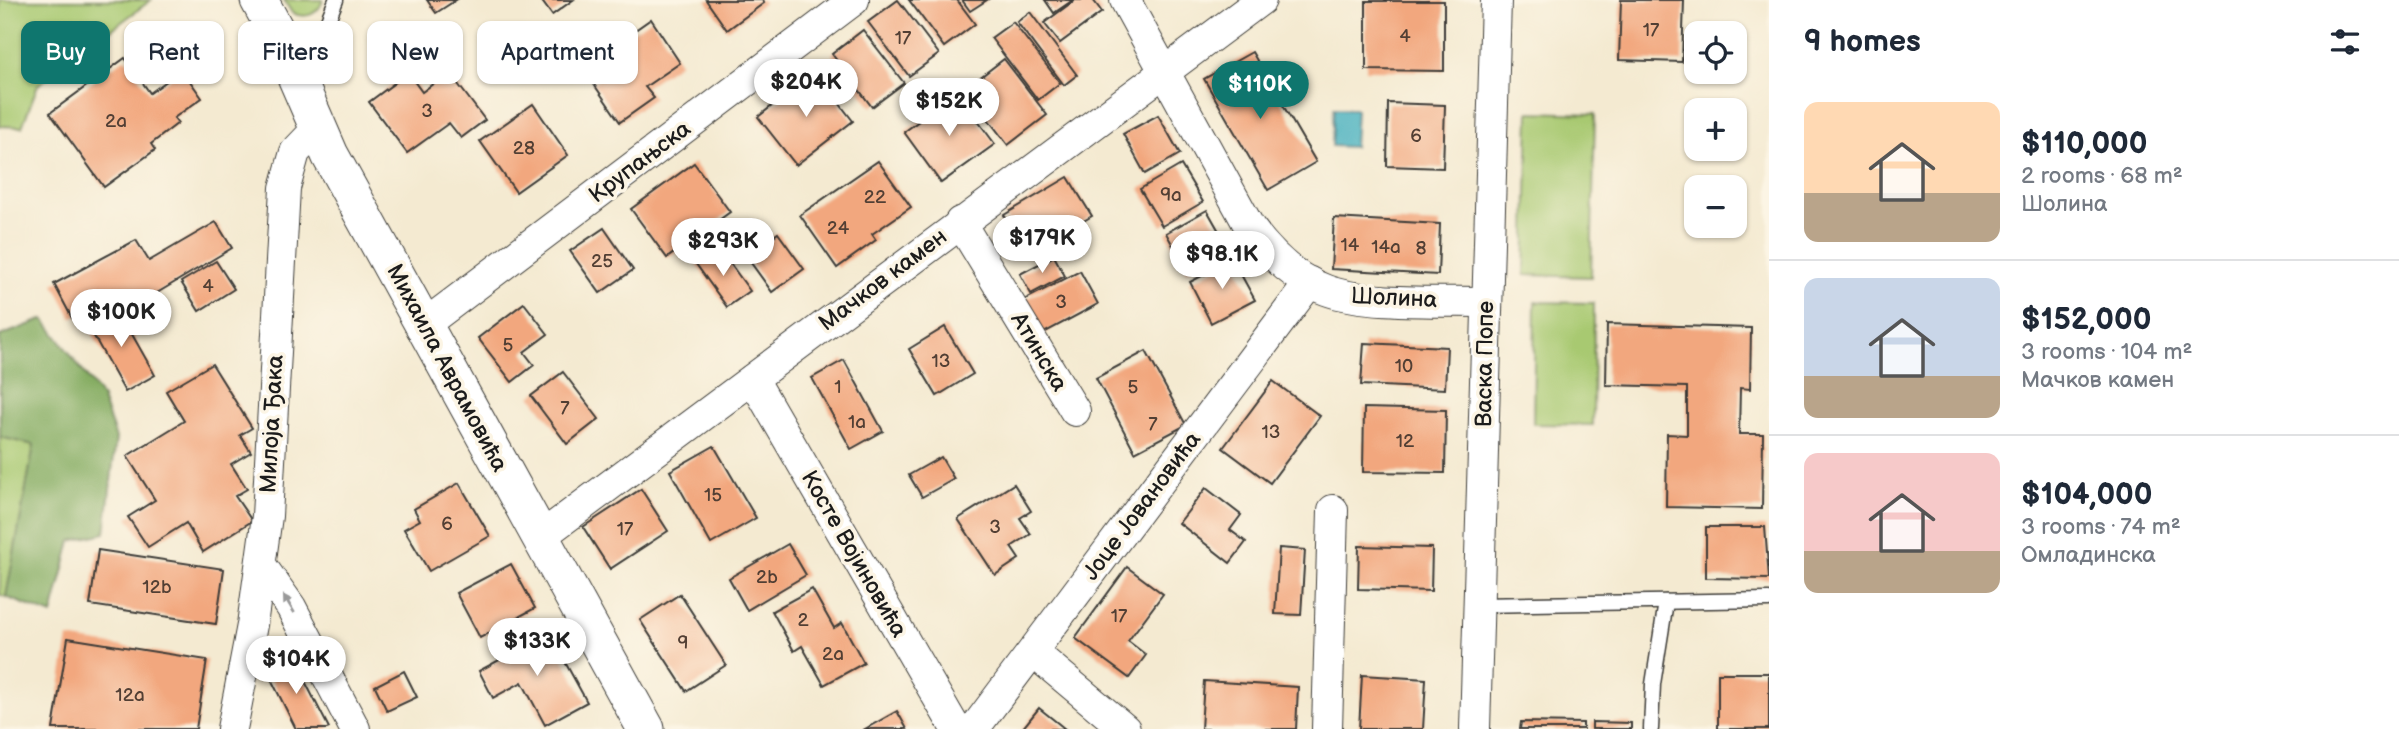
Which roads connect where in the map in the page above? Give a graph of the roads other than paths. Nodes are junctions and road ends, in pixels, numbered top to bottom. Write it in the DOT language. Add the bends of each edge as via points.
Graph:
graph roads {
  1 [pos="260,0"];
  2 [pos="336,0"];
  3 [pos="854,0"];
  4 [pos="1125,0"];
  5 [pos="1261,0"];
  6 [pos="1496,0"];
  7 [pos="270,21"];
  8 [pos="328,21"];
  9 [pos="1165,71"];
  10 [pos="299,84"];
  11 [pos="318,128"];
  12 [pos="960,222"];
  13 [pos="1310,282"];
  14 [pos="1486,302"];
  15 [pos="425,324"];
  16 [pos="753,379"];
  17 [pos="1075,411"];
  18 [pos="1333,510"];
  19 [pos="539,538"];
  20 [pos="261,565"];
  21 [pos="1769,600"];
  22 [pos="1666,602"];
  23 [pos="1479,605"];
  24 [pos="1032,652"];
  25 [pos="232,729"];
  26 [pos="355,729"];
  27 [pos="646,729"];
  28 [pos="956,729"];
  29 [pos="974,729"];
  30 [pos="1125,729"];
  31 [pos="1327,729"];
  32 [pos="1475,729"];
  33 [pos="1651,729"];
  1 -- 7 [label="street, Михаила Аврамовића"];
  2 -- 8 [label="lane"];
  3 -- 15 [label="street, Крупањска"];
  4 -- 9 [label="street, Шолина"];
  5 -- 9 [label="street, Мачков камен"];
  6 -- 14 [label="street, Васка Попе"];
  9 -- 12 [label="street, Мачков камен"];
  9 -- 13 [label="street, Шолина" via="1249,226 1265,248"];
  10 -- 11 [label="street, Михаила Аврамовића"];
  11 -- 15 [label="street, Михаила Аврамовића"];
  11 -- 20 [label="street, Милоја Ђака" via="295,152 285,188"];
  12 -- 16 [label="street, Мачков камен"];
  12 -- 17 [label="street, Атинска"];
  13 -- 14 [label="street, Шолина" via="1347,296"];
  13 -- 24 [label="street, Јоце Јовановића"];
  14 -- 23 [label="street, Васка Попе"];
  15 -- 19 [label="street, Михаила Аврамовића"];
  16 -- 19 [label="street, Мачков камен"];
  16 -- 28 [label="street, Косте Војиновића"];
  18 -- 31 [label="street"];
  19 -- 27 [label="street, Михаила Аврамовића"];
  20 -- 25 [label="street, Милоја Ђака"];
  26 -- 20 [label="street, one-way" via="311,642"];
  21 -- 22 [label="lane"];
  22 -- 23 [label="lane"];
  22 -- 33 [label="lane"];
  23 -- 32 [label="street, Васка Попе"];
  24 -- 29 [label="street, Јоце Јовановића"];
  24 -- 30 [label="street"];
}
